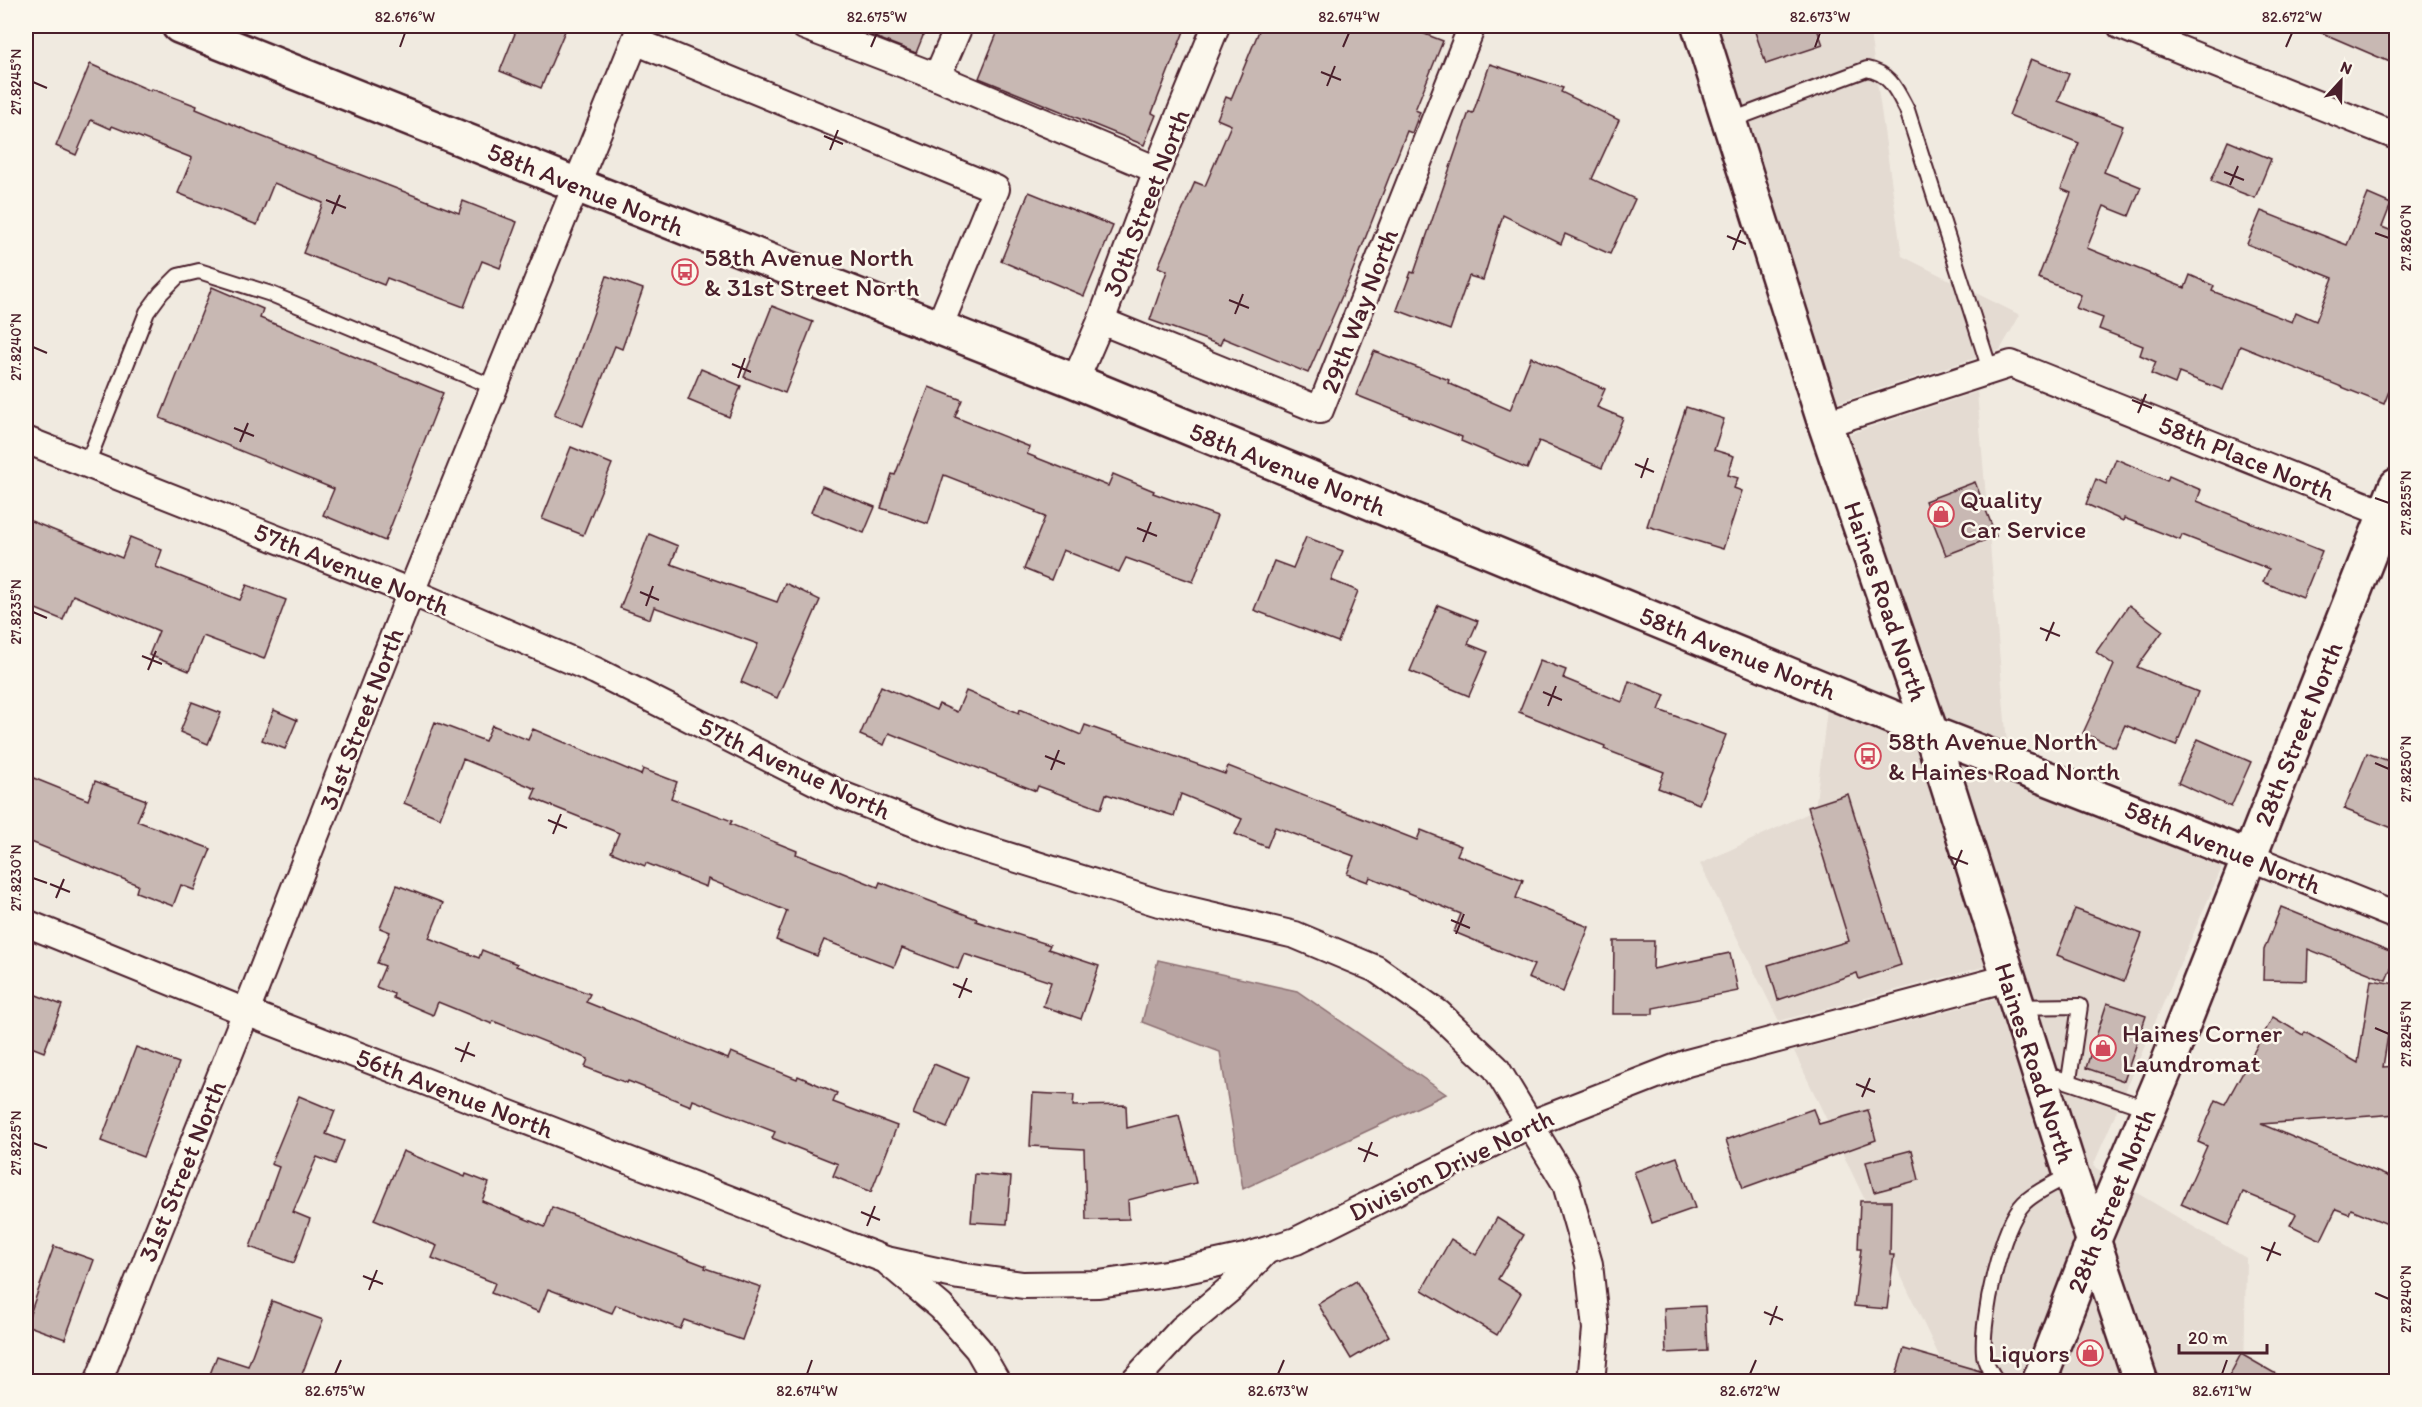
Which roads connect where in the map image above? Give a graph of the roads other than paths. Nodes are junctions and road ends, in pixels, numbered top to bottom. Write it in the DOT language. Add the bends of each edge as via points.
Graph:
graph roads {
  1 [pos="179,26"];
  2 [pos="804,26"];
  3 [pos="959,26"];
  4 [pos="1216,26"];
  5 [pos="1472,26"];
  6 [pos="1699,26"];
  7 [pos="2121,26"];
  8 [pos="638,33"];
  9 [pos="938,77"];
  10 [pos="1729,121"];
  11 [pos="2397,136"];
  12 [pos="1157,170"];
  13 [pos="577,185"];
  14 [pos="1101,321"];
  15 [pos="939,327"];
  16 [pos="1990,370"];
  17 [pos="1075,381"];
  18 [pos="494,387"];
  19 [pos="1825,424"];
  20 [pos="26,440"];
  21 [pos="87,464"];
  22 [pos="2393,506"];
  23 [pos="411,592"];
  24 [pos="1931,733"];
  25 [pos="2249,857"];
  26 [pos="2397,916"];
  27 [pos="26,923"];
  28 [pos="2012,992"];
  29 [pos="246,1012"];
  30 [pos="2053,1076"];
  31 [pos="2149,1109"];
  32 [pos="1531,1124"];
  33 [pos="2071,1174"];
  34 [pos="2093,1242"];
  35 [pos="1267,1250"];
  36 [pos="886,1260"];
  37 [pos="98,1382"];
  38 [pos="997,1382"];
  39 [pos="1133,1382"];
  40 [pos="1591,1382"];
  41 [pos="1997,1382"];
  42 [pos="2039,1382"];
  43 [pos="2141,1382"];
  1 -- 13 [label="street, 58th Avenue North"];
  2 -- 9 [label="street"];
  3 -- 9 [label="street"];
  4 -- 12 [label="street, 30th Street North"];
  5 -- 14 [label="street, 29th Way North" via="1320,410"];
  6 -- 10 [label="street, Haines Road North"];
  7 -- 11 [label="street"];
  8 -- 13 [label="street, 31st Street North"];
  8 -- 15 [label="street" via="996,189"];
  9 -- 12 [label="street"];
  10 -- 16 [label="lane" via="1867,69 1892,81 1907,110"];
  10 -- 19 [label="street, Haines Road North"];
  12 -- 14 [label="street, 30th Street North"];
  13 -- 15 [label="street, 58th Avenue North"];
  13 -- 18 [label="street, 31st Street North"];
  14 -- 17 [label="street, 30th Street North"];
  15 -- 17 [label="street, 58th Avenue North"];
  16 -- 19 [label="street, 58th Place North"];
  16 -- 22 [label="street, 58th Place North" via="2011,364"];
  17 -- 24 [label="street, 58th Avenue North"];
  18 -- 21 [label="lane" via="271,294 199,271 178,276 147,312"];
  18 -- 23 [label="street, 31st Street North"];
  19 -- 24 [label="street, Haines Road North"];
  20 -- 21 [label="street, 57th Avenue North"];
  21 -- 23 [label="street, 57th Avenue North"];
  22 -- 25 [label="street, 28th Street North"];
  23 -- 29 [label="street, 31st Street North"];
  23 -- 32 [label="street, 57th Avenue North" via="596,671 853,800 963,842 1159,903 1295,935 1376,969 1438,1013 1496,1068"];
  24 -- 25 [label="street, 58th Avenue North"];
  24 -- 28 [label="street, Haines Road North"];
  25 -- 26 [label="street, 58th Avenue North"];
  25 -- 31 [label="street, 28th Street North"];
  27 -- 29 [label="street, 56th Avenue North"];
  28 -- 30 [label="street, Haines Road North"];
  28 -- 30 [label="lane" via="2080,1006"];
  28 -- 32 [label="street, Division Drive North" via="1687,1063"];
  29 -- 36 [label="street, 56th Avenue North"];
  29 -- 37 [label="street, 31st Street North"];
  30 -- 31 [label="lane"];
  30 -- 33 [label="street, Haines Road North"];
  31 -- 34 [label="street, 28th Street North"];
  32 -- 35 [label="street, Division Drive North" via="1296,1241"];
  32 -- 40 [label="street, 57th Avenue North" via="1566,1184 1589,1264 1596,1329"];
  33 -- 34 [label="street, Haines Road North"];
  33 -- 41 [label="lane" via="2024,1202 2012,1218 2000,1252 1984,1325 1984,1355"];
  34 -- 42 [label="street, 28th Street North"];
  34 -- 43 [label="street, Haines Road North"];
  35 -- 36 [label="street, Division Drive North" via="1172,1273 1099,1284 1023,1285"];
  35 -- 39 [label="street" via="1182,1329"];
  36 -- 38 [label="street" via="942,1307 978,1349"];
}
